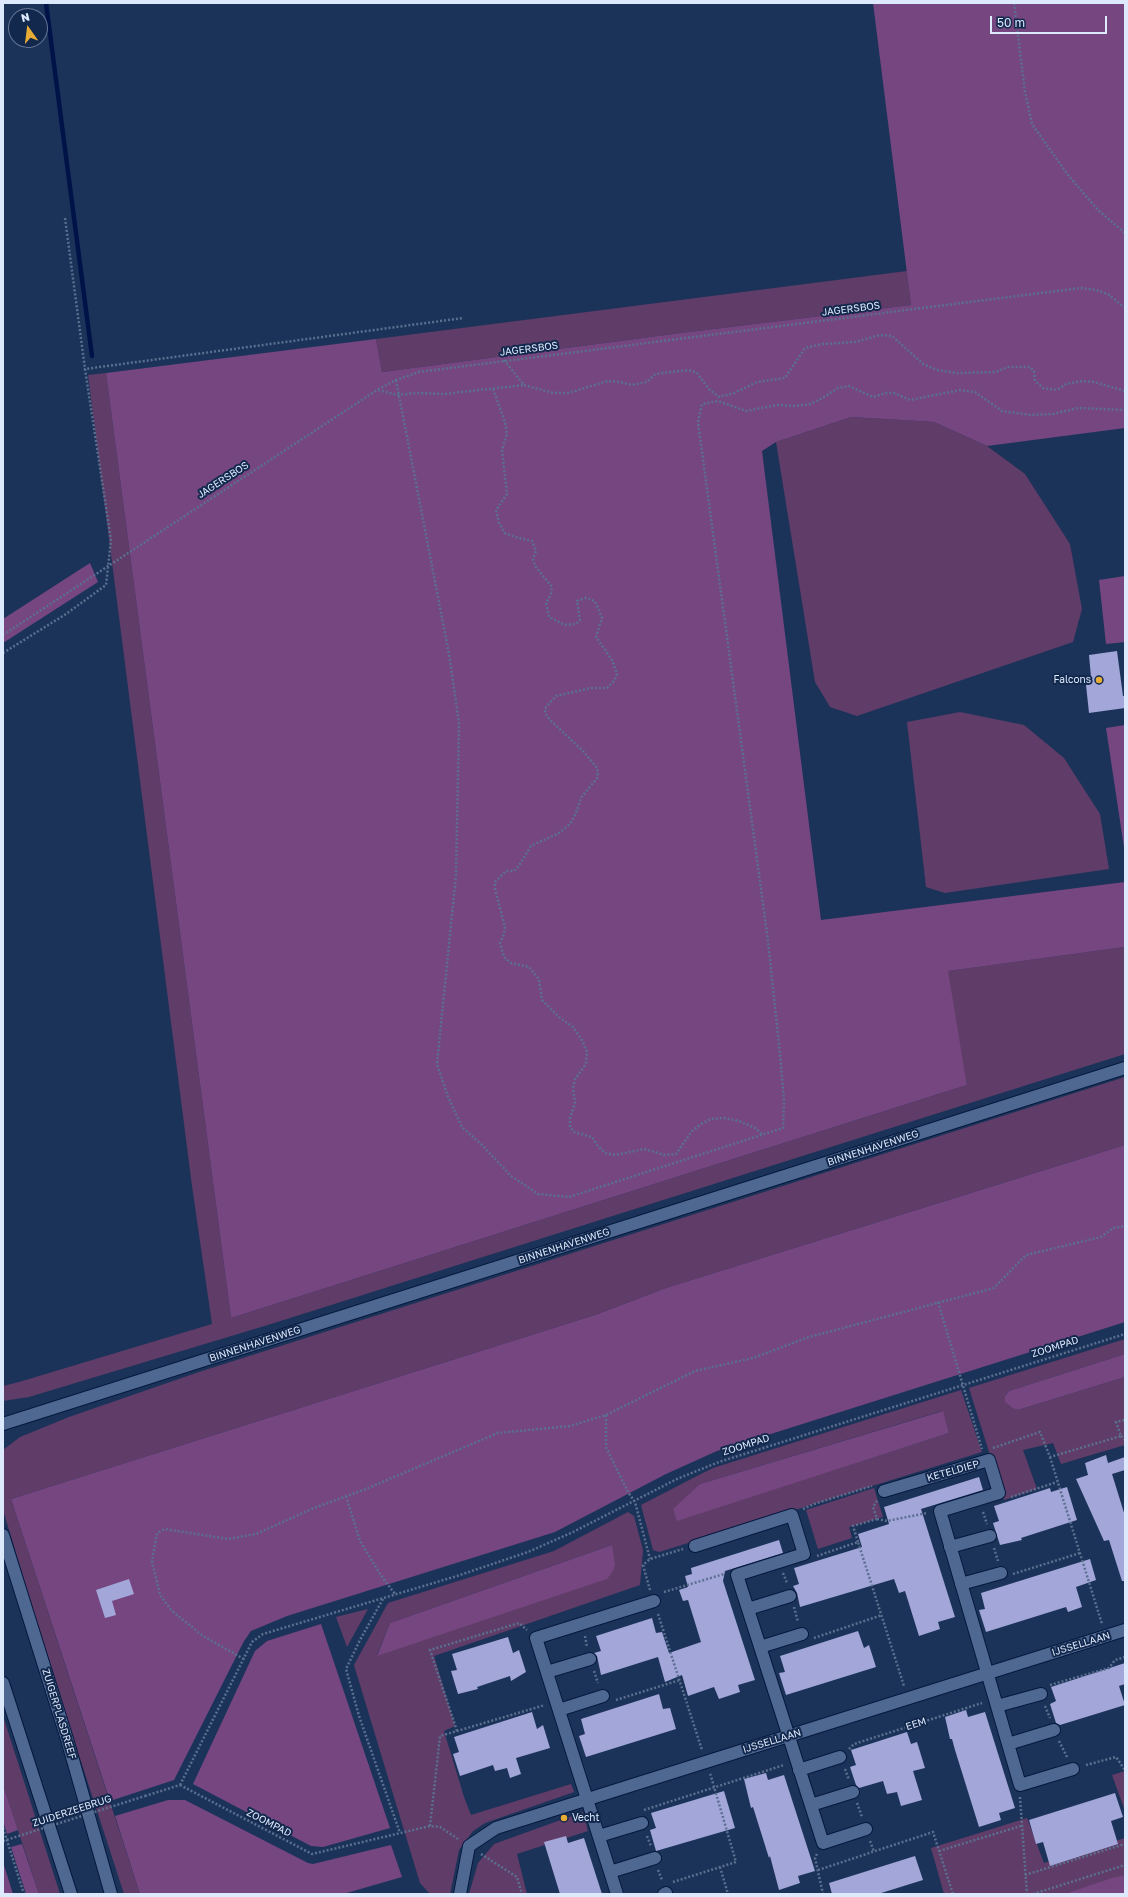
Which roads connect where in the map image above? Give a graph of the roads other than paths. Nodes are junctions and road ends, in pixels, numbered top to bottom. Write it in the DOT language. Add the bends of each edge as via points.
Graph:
graph roads {
  1 [pos="1125,1068"];
  2 [pos="3,1424"];
  3 [pos="884,1491"];
  4 [pos="3,1535"];
  5 [pos="990,1536"];
  6 [pos="695,1546"];
  7 [pos="950,1547"];
  8 [pos="1001,1573"];
  9 [pos="961,1584"];
  10 [pos="790,1596"];
  11 [pos="653,1598"];
  12 [pos="748,1609"];
  13 [pos="1125,1630"];
  14 [pos="802,1634"];
  15 [pos="760,1647"];
  16 [pos="590,1659"];
  17 [pos="547,1672"];
  18 [pos="988,1673"];
  19 [pos="3,1683"];
  20 [pos="1041,1694"];
  21 [pos="603,1696"];
  22 [pos="996,1703"];
  23 [pos="558,1706"];
  24 [pos="1054,1730"];
  25 [pos="789,1736"];
  26 [pos="1008,1744"];
  27 [pos="840,1757"];
  28 [pos="798,1766"];
  29 [pos="1073,1769"];
  30 [pos="853,1792"];
  31 [pos="587,1799"];
  32 [pos="811,1805"];
  33 [pos="642,1822"];
  34 [pos="866,1829"];
  35 [pos="599,1836"];
  36 [pos="655,1858"];
  37 [pos="610,1872"];
  38 [pos="71,1894"];
  39 [pos="111,1894"];
  40 [pos="460,1894"];
  41 [pos="617,1894"];
  1 -- 2 [label="street, BINNENHAVENWEG"];
  3 -- 7 [label="street, KETELDIEP" via="989,1460 999,1493 940,1511"];
  4 -- 39 [label="street, ZUIGERPLASDREEF" via="67,1739"];
  5 -- 7 [label="street"];
  6 -- 12 [label="street" via="792,1515 804,1554 737,1575"];
  7 -- 9 [label="street"];
  8 -- 9 [label="street"];
  9 -- 18 [label="street"];
  10 -- 12 [label="street"];
  11 -- 17 [label="street" via="536,1638"];
  12 -- 15 [label="street"];
  13 -- 18 [label="street, IJSSELLAAN"];
  14 -- 15 [label="street"];
  15 -- 25 [label="street"];
  16 -- 17 [label="street"];
  17 -- 23 [label="street"];
  18 -- 22 [label="street"];
  18 -- 25 [label="street, IJSSELLAAN"];
  19 -- 38 [label="street"];
  20 -- 22 [label="street"];
  21 -- 23 [label="street"];
  22 -- 26 [label="street"];
  23 -- 31 [label="street"];
  24 -- 26 [label="street"];
  25 -- 28 [label="street"];
  25 -- 31 [label="street, IJSSELLAAN"];
  26 -- 29 [label="street" via="1020,1785"];
  27 -- 28 [label="street"];
  28 -- 32 [label="street"];
  30 -- 32 [label="street"];
  31 -- 35 [label="street"];
  31 -- 40 [label="street, IJSSELLAAN" via="496,1828 469,1846"];
  32 -- 34 [label="street" via="823,1843"];
  33 -- 35 [label="street"];
  35 -- 37 [label="street"];
  36 -- 37 [label="street"];
  37 -- 41 [label="street"];
}
